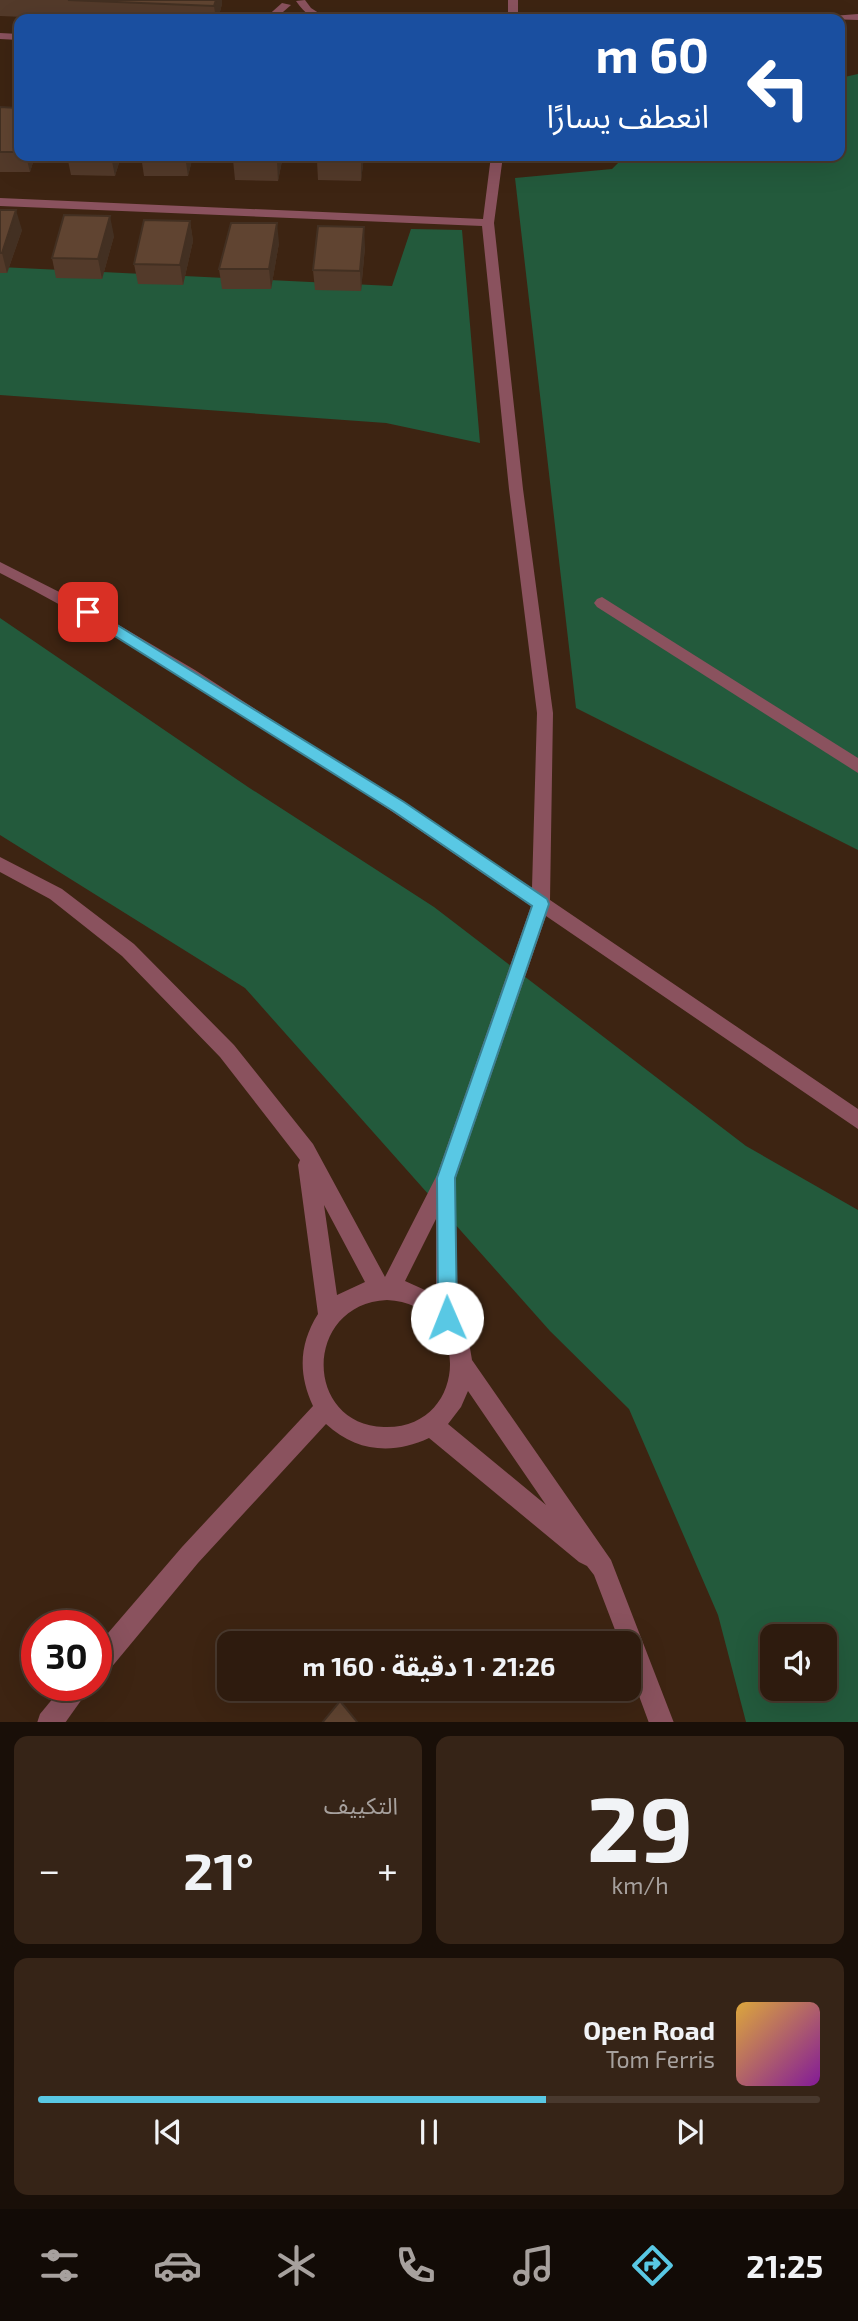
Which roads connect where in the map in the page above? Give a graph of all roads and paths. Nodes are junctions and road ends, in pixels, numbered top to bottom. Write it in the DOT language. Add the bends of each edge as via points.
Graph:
graph roads {
  1 [pos="301,1"];
  2 [pos="314,14"];
  3 [pos="496,161"];
  4 [pos="0,202"];
  5 [pos="488,223"];
  6 [pos="0,566"];
  7 [pos="602,603"];
  8 [pos="858,766"];
  9 [pos="0,864"];
  10 [pos="541,904"];
  11 [pos="858,1120"];
  12 [pos="306,1151"];
  13 [pos="446,1178"];
  14 [pos="385,1287"];
  15 [pos="329,1317"];
  16 [pos="447,1318"];
  17 [pos="461,1362"];
  18 [pos="326,1408"];
  19 [pos="431,1425"];
  20 [pos="603,1568"];
  21 [pos="112,1647"];
  22 [pos="67,1701"];
  23 [pos="50,1722"];
  24 [pos="662,1722"];
  1 -- 2 [label="street"];
  3 -- 5 [label="street"];
  4 -- 5 [label="street"];
  5 -- 10 [label="street" via="545,713"];
  6 -- 10 [label="street" via="66,599 198,679"];
  7 -- 8 [label="street"];
  9 -- 12 [label="street" via="56,894 128,950 227,1051"];
  10 -- 11 [label="street"];
  10 -- 13 [label="street"];
  12 -- 14 [label="street"];
  12 -- 15 [label="street"];
  13 -- 14 [label="street"];
  13 -- 16 [label="street"];
  14 -- 15 [label="street" via="351,1297"];
  14 -- 16 [label="street" via="412,1291 432,1302"];
  15 -- 18 [label="street" via="317,1339 313,1362 316,1386"];
  16 -- 17 [label="street"];
  17 -- 19 [label="street" via="453,1396"];
  17 -- 20 [label="street"];
  18 -- 19 [label="street" via="342,1425 364,1437 410,1436"];
  18 -- 21 [label="street"];
  19 -- 20 [label="street"];
  20 -- 24 [label="street"];
  22 -- 23 [label="street"];
}
